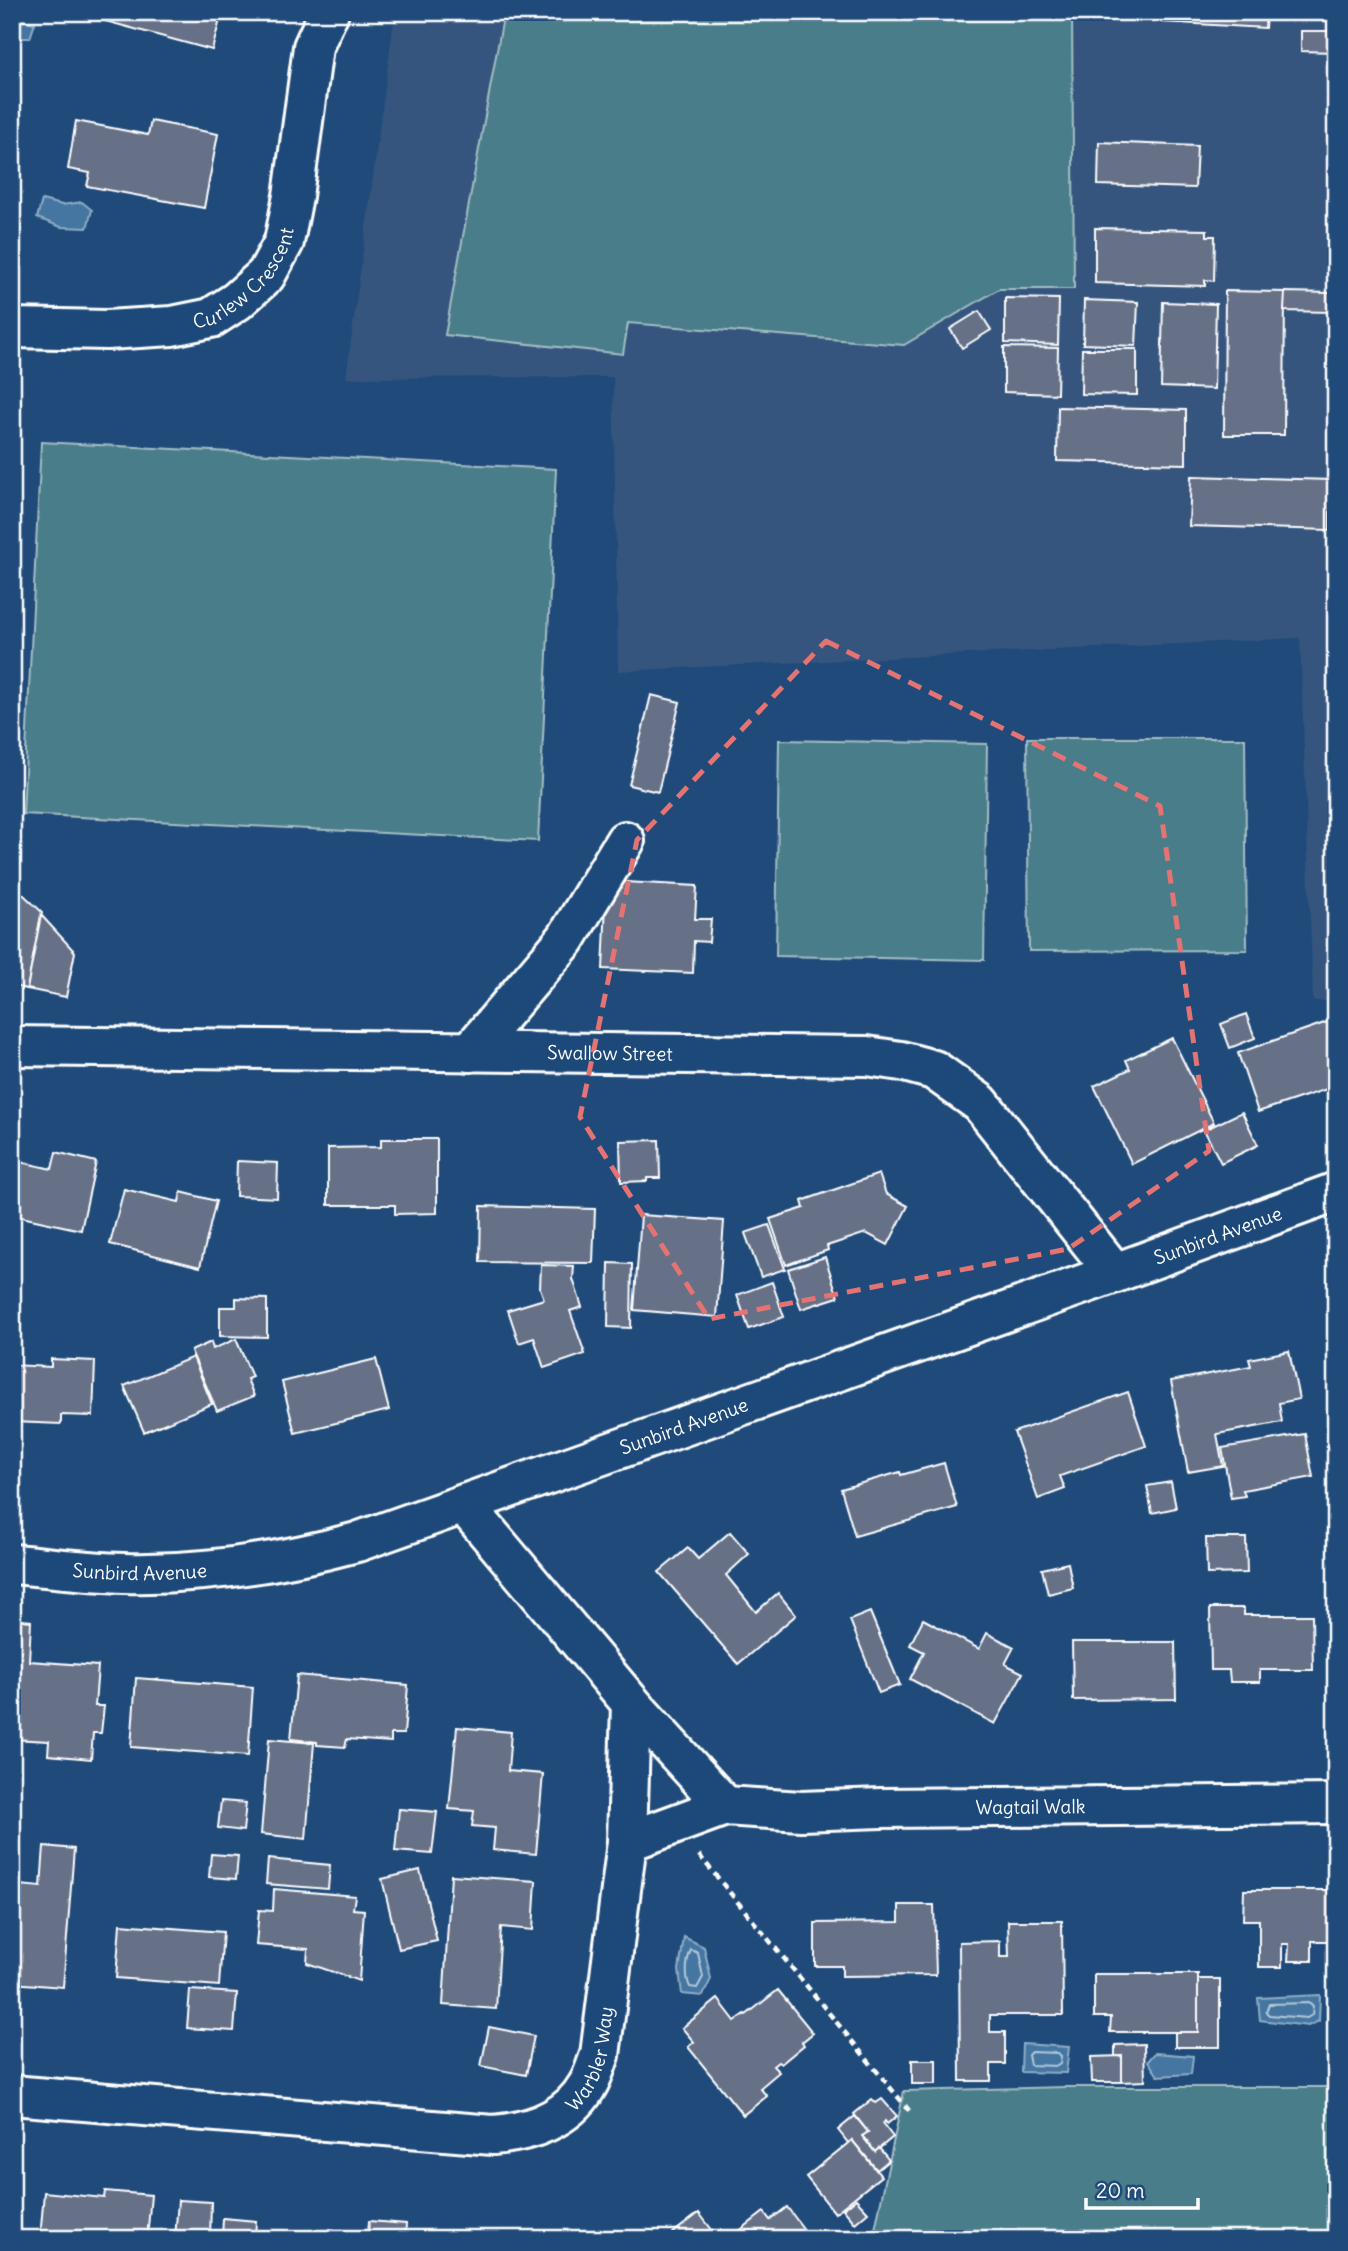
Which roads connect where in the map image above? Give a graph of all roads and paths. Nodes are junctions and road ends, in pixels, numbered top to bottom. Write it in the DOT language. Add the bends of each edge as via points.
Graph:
graph roads {
  1 [pos="329,12"];
  2 [pos="309,30"];
  3 [pos="12,328"];
  4 [pos="625,841"];
  5 [pos="12,1046"];
  6 [pos="470,1052"];
  7 [pos="1336,1192"];
  8 [pos="1115,1273"];
  9 [pos="464,1504"];
  10 [pos="12,1564"];
  11 [pos="631,1703"];
  12 [pos="1336,1804"];
  13 [pos="724,1806"];
  14 [pos="674,1825"];
  15 [pos="627,1842"];
  16 [pos="12,2095"];
  17 [pos="912,2114"];
  1 -- 2 [label="street, Curlew Crescent"];
  2 -- 3 [label="street, Curlew Crescent" via="293,196 284,242 266,275 211,318 107,330"];
  4 -- 6 [label="street" via="566,939"];
  5 -- 6 [label="street, Swallow Street"];
  6 -- 8 [label="street, Swallow Street" via="867,1056 934,1070 980,1104"];
  7 -- 8 [label="street, Sunbird Avenue"];
  8 -- 9 [label="street, Sunbird Avenue"];
  9 -- 10 [label="street, Sunbird Avenue" via="357,1542 256,1564 125,1573"];
  9 -- 11 [label="street"];
  11 -- 13 [label="street"];
  11 -- 15 [label="street, Warbler Way"];
  12 -- 13 [label="street, Wagtail Walk" via="801,1811"];
  13 -- 14 [label="street, Wagtail Walk"];
  14 -- 15 [label="street, Wagtail Walk"];
  14 -- 17 [label="path"];
  15 -- 16 [label="street, Warbler Way" via="600,2055 588,2085 570,2108 550,2121 518,2133 493,2135"];
}
